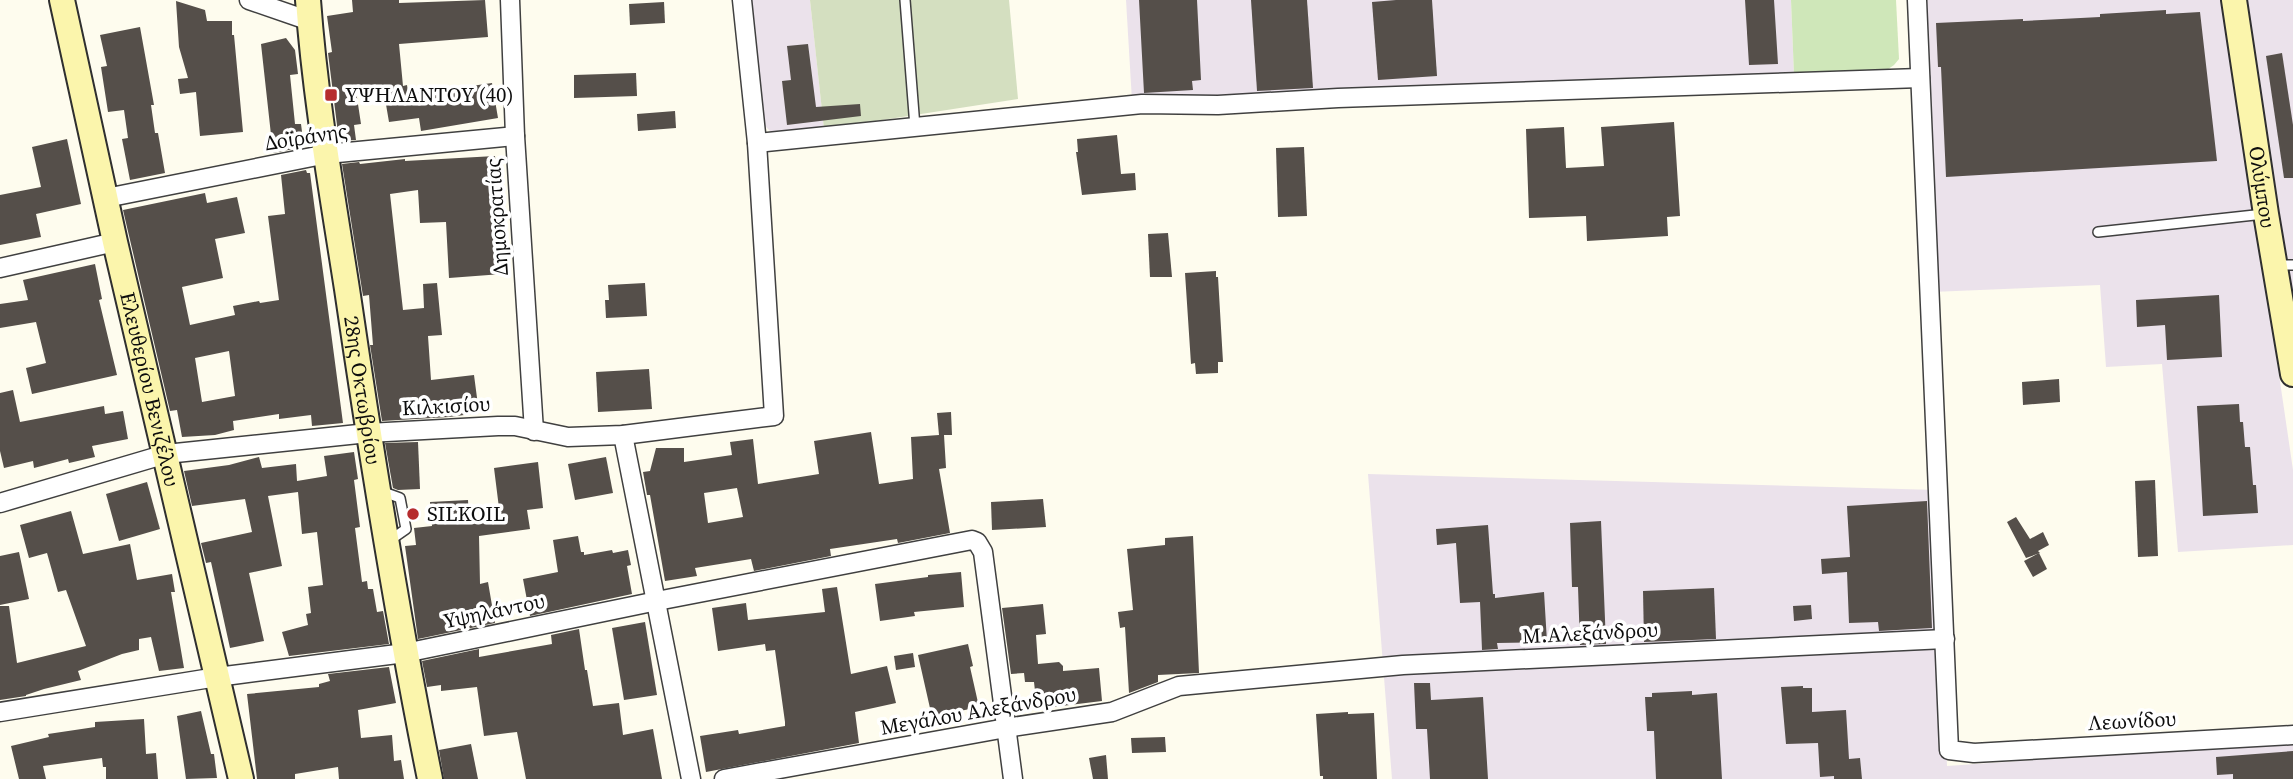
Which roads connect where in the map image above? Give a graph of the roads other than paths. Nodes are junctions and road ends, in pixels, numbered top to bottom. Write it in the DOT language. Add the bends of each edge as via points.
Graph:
graph roads {
  1 [pos="62,0"];
  2 [pos="249,0"];
  3 [pos="510,0"];
  4 [pos="742,0"];
  5 [pos="905,0"];
  6 [pos="1917,0"];
  7 [pos="2234,0"];
  8 [pos="309,11"];
  9 [pos="1920,78"];
  10 [pos="915,127"];
  11 [pos="515,136"];
  12 [pos="757,143"];
  13 [pos="327,154"];
  14 [pos="106,198"];
  15 [pos="2266,214"];
  16 [pos="2098,232"];
  17 [pos="115,242"];
  18 [pos="2284,265"];
  19 [pos="0,268"];
  20 [pos="2293,374"];
  21 [pos="534,431"];
  22 [pos="368,433"];
  23 [pos="623,435"];
  24 [pos="166,453"];
  25 [pos="389,494"];
  26 [pos="0,503"];
  27 [pos="396,536"];
  28 [pos="657,601"];
  29 [pos="1945,639"];
  30 [pos="405,653"];
  31 [pos="217,677"];
  32 [pos="1237,680"];
  33 [pos="0,712"];
  34 [pos="1006,728"];
  35 [pos="2293,735"];
  36 [pos="241,779"];
  37 [pos="430,779"];
  38 [pos="691,779"];
  39 [pos="723,779"];
  40 [pos="1013,779"];
  1 -- 14 [label="main road, Ελευθερίου Βενιζέλου"];
  2 -- 8 [label="street"];
  3 -- 11 [label="street, Δημοκρατίας"];
  4 -- 12 [label="street"];
  5 -- 10 [label="lane"];
  6 -- 9 [label="street"];
  7 -- 15 [label="main road, Ολύμπου"];
  8 -- 13 [label="main road, 28ης Οκτωβρίου"];
  9 -- 10 [label="street" via="1219,105 1147,103"];
  9 -- 29 [label="street"];
  10 -- 12 [label="street"];
  11 -- 13 [label="street, Δοϊράνης"];
  11 -- 21 [label="street, Δημοκρατίας"];
  12 -- 23 [label="street, Κιλκισίου" via="774,416"];
  13 -- 14 [label="street, Δοϊράνης"];
  13 -- 22 [label="main road, 28ης Οκτωβρίου"];
  14 -- 17 [label="main road, Ελευθερίου Βενιζέλου"];
  15 -- 16 [label="lane"];
  15 -- 18 [label="main road, Ολύμπου"];
  17 -- 19 [label="street"];
  17 -- 24 [label="main road, Ελευθερίου Βενιζέλου"];
  18 -- 20 [label="main road, Ολύμπου"];
  21 -- 22 [label="street, Κιλκισίου" via="498,426"];
  21 -- 23 [label="street, Κιλκισίου" via="568,437"];
  22 -- 24 [label="street, Κιλκισίου"];
  22 -- 30 [label="main road, 28ης Οκτωβρίου"];
  23 -- 28 [label="street"];
  24 -- 26 [label="street, Κιλκισίου"];
  24 -- 31 [label="main road, Ελευθερίου Βενιζέλου"];
  25 -- 27 [label="lane" via="400,498 405,529"];
  28 -- 30 [label="street, Υψηλάντου"];
  28 -- 34 [label="street, Υψηλάντου" via="966,540 977,542 984,558"];
  28 -- 38 [label="street"];
  29 -- 32 [label="street, Μ.Αλεξάνδρου" via="1403,665"];
  29 -- 35 [label="street, Λεωνίδου" via="1949,750 1974,753"];
  30 -- 31 [label="street, Υψηλάντου"];
  30 -- 37 [label="main road, 28ης Οκτωβρίου"];
  31 -- 33 [label="street, Υψηλάντου"];
  31 -- 36 [label="main road, Ελευθερίου Βενιζέλου"];
  32 -- 34 [label="street, Μεγάλου Αλεξάνδρου" via="1179,686 1112,712"];
  34 -- 39 [label="street, Μεγάλου Αλεξάνδρου"];
  34 -- 40 [label="street"];
}
